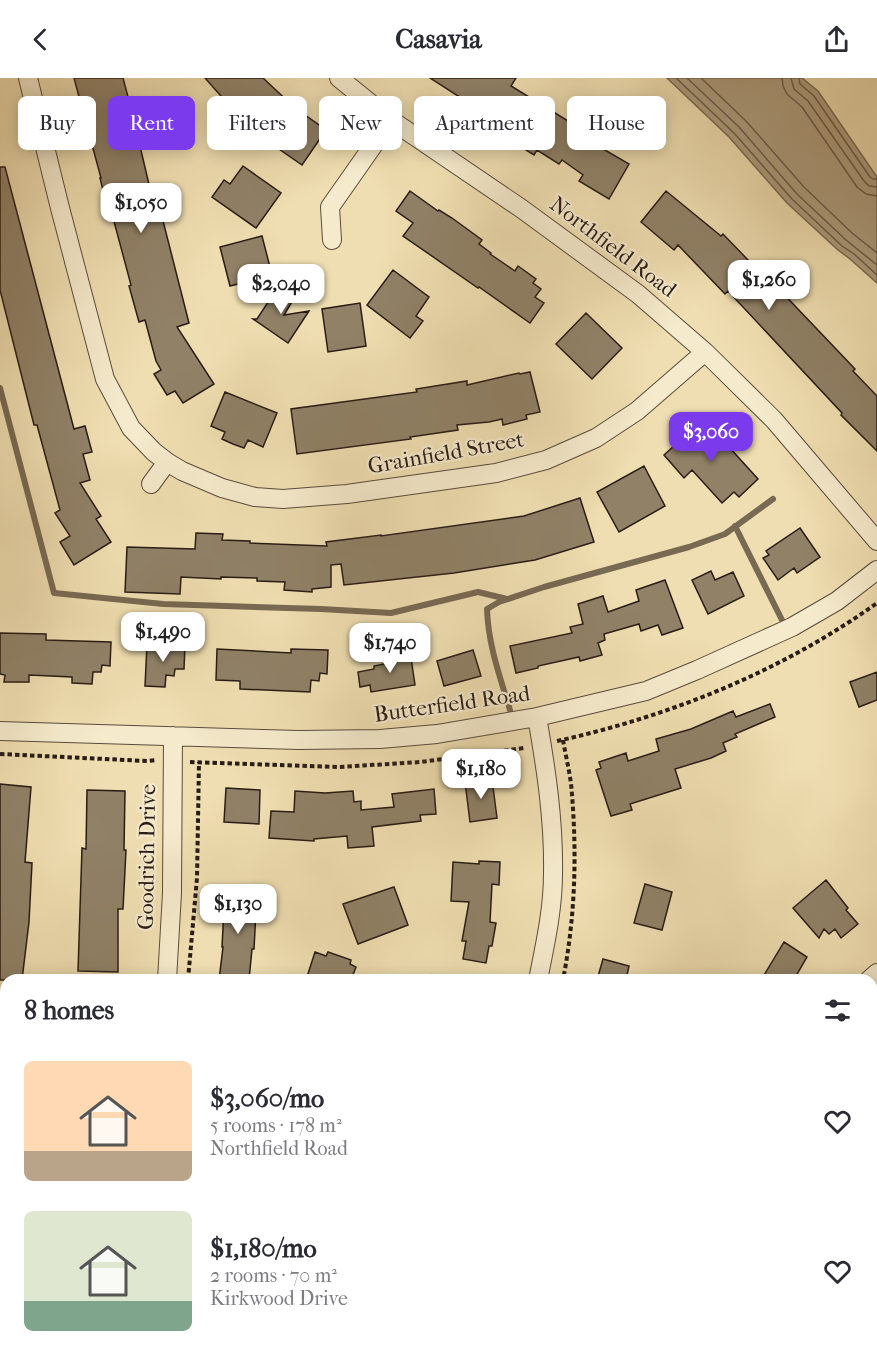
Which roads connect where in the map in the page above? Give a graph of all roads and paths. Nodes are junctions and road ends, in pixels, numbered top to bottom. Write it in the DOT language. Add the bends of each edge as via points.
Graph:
graph roads {
  1 [pos="28,78"];
  2 [pos="339,78"];
  3 [pos="361,96"];
  4 [pos="402,127"];
  5 [pos="370,150"];
  6 [pos="332,240"];
  7 [pos="705,352"];
  8 [pos="167,462"];
  9 [pos="151,484"];
  10 [pos="877,541"];
  11 [pos="877,570"];
  12 [pos="537,717"];
  13 [pos="0,731"];
  14 [pos="173,736"];
  15 [pos="0,754"];
  16 [pos="157,760"];
  17 [pos="199,762"];
  18 [pos="167,974"];
  19 [pos="189,974"];
  20 [pos="539,974"];
  1 -- 8 [label="street, Grainfield Street" via="105,379 131,428"];
  2 -- 3 [label="street, Northfield Road"];
  4 -- 7 [label="street, Northfield Road" via="638,294"];
  5 -- 6 [label="street" via="330,207"];
  7 -- 8 [label="street, Grainfield Street" via="637,411 596,438 546,460 496,473 350,494 283,499 255,497 222,488"];
  7 -- 10 [label="street, Northfield Road" via="774,420"];
  8 -- 9 [label="street"];
  11 -- 12 [label="street, Butterfield Road" via="837,602 697,670 646,691"];
  12 -- 14 [label="street, Butterfield Road" via="380,739"];
  12 -- 20 [label="street" via="551,814 553,876"];
  13 -- 14 [label="street, Butterfield Road"];
  14 -- 18 [label="street, Goodrich Drive"];
  15 -- 16 [label="path"];
  17 -- 19 [label="path" via="197,878"];
}
